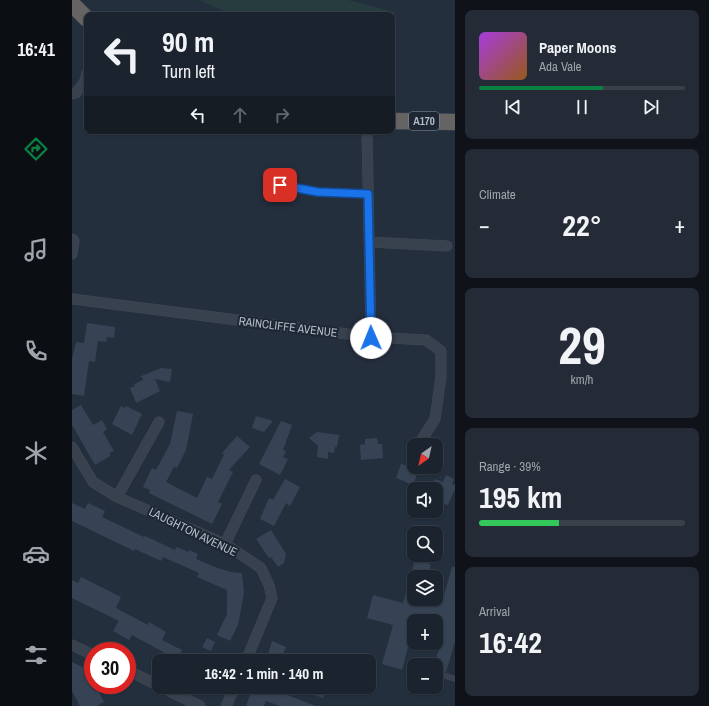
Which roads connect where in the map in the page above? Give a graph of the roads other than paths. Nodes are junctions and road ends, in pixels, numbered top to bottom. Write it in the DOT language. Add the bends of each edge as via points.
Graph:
graph roads {
  1 [pos="72,4"];
  2 [pos="84,16"];
  3 [pos="84,82"];
  4 [pos="72,94"];
  5 [pos="395,121"];
  6 [pos="455,122"];
  7 [pos="367,134"];
  8 [pos="280,185"];
  9 [pos="368,194"];
  10 [pos="72,239"];
  11 [pos="369,242"];
  12 [pos="447,246"];
  13 [pos="72,254"];
  14 [pos="72,299"];
  15 [pos="371,338"];
  16 [pos="159,422"];
  17 [pos="423,438"];
  18 [pos="72,447"];
  19 [pos="256,480"];
  20 [pos="117,497"];
  21 [pos="225,544"];
  22 [pos="72,645"];
  23 [pos="84,651"];
  24 [pos="249,654"];
  25 [pos="136,674"];
  26 [pos="443,675"];
  27 [pos="455,679"];
  28 [pos="152,682"];
  29 [pos="176,694"];
  30 [pos="232,694"];
  31 [pos="200,706"];
  32 [pos="226,706"];
  1 -- 2 [label="highway"];
  3 -- 4 [label="street" via="76,93"];
  5 -- 6 [label="highway, A170"];
  7 -- 9 [label="street"];
  8 -- 9 [label="lane" via="318,192"];
  9 -- 11 [label="street"];
  10 -- 13 [label="street"];
  11 -- 12 [label="street"];
  11 -- 15 [label="street"];
  14 -- 15 [label="street, RAINCLIFFE AVENUE"];
  15 -- 17 [label="street, RAINCLIFFE AVENUE" via="426,340 441,351 441,377 435,419"];
  16 -- 20 [label="street"];
  18 -- 20 [label="street, LAUGHTON AVENUE" via="94,482"];
  19 -- 21 [label="street"];
  20 -- 21 [label="street, LAUGHTON AVENUE"];
  21 -- 24 [label="street, LAUGHTON AVENUE" via="261,568 272,598"];
  22 -- 23 [label="street"];
  25 -- 28 [label="street"];
  26 -- 27 [label="lane"];
  29 -- 31 [label="street"];
  30 -- 32 [label="street"];
}
